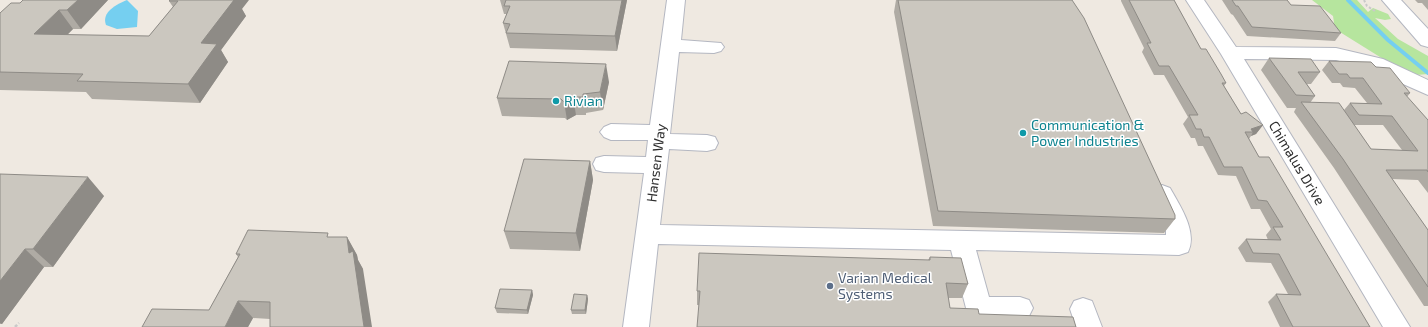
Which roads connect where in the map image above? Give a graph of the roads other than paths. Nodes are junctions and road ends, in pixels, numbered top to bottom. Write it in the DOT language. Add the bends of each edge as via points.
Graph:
graph roads {
  1 [pos="676,0"];
  2 [pos="1195,0"];
  3 [pos="1391,0"];
  4 [pos="1428,41"];
  5 [pos="670,46"];
  6 [pos="714,46"];
  7 [pos="1230,53"];
  8 [pos="1428,88"];
  9 [pos="611,132"];
  10 [pos="659,137"];
  11 [pos="707,143"];
  12 [pos="604,164"];
  13 [pos="656,165"];
  14 [pos="1154,179"];
  15 [pos="647,234"];
  16 [pos="961,241"];
  17 [pos="1020,308"];
  18 [pos="636,327"];
  19 [pos="1397,327"];
  1 -- 5 [label="street, Hansen Way"];
  2 -- 7 [label="street, Chimalus Drive"];
  3 -- 4 [label="street"];
  5 -- 6 [label="street"];
  5 -- 10 [label="street, Hansen Way"];
  7 -- 8 [label="street" via="1336,54 1376,64"];
  7 -- 19 [label="street, Chimalus Drive"];
  9 -- 10 [label="street"];
  10 -- 11 [label="street"];
  10 -- 13 [label="street, Hansen Way"];
  12 -- 13 [label="street"];
  13 -- 15 [label="street, Hansen Way"];
  14 -- 16 [label="street" via="1178,229 1180,245"];
  15 -- 16 [label="street"];
  15 -- 18 [label="street, Hansen Way"];
  16 -- 17 [label="street" via="979,308"];
}
